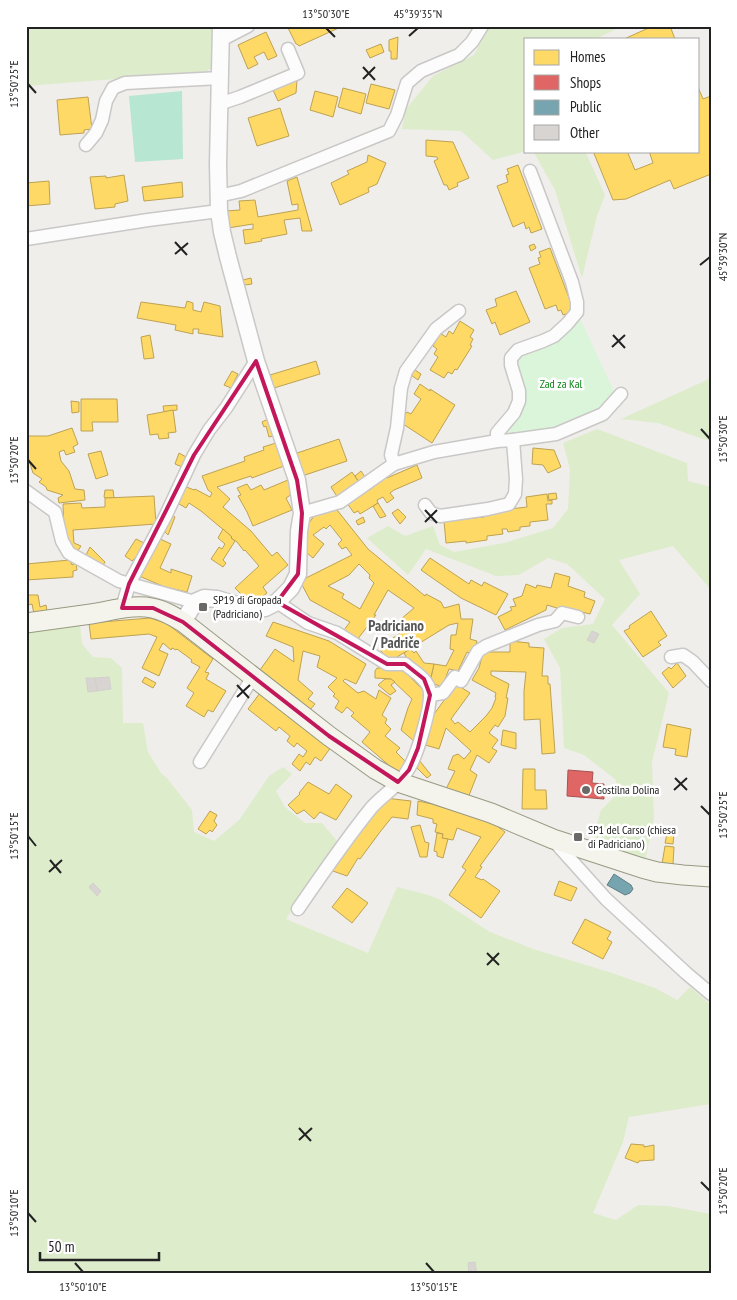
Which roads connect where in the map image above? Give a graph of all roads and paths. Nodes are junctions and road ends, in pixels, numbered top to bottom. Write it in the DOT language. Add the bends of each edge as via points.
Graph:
graph roads {
  1 [pos="248,26"];
  2 [pos="482,26"];
  3 [pos="221,33"];
  4 [pos="288,49"];
  5 [pos="220,78"];
  6 [pos="219,104"];
  7 [pos="86,146"];
  8 [pos="530,171"];
  9 [pos="218,203"];
  10 [pos="26,240"];
  11 [pos="459,311"];
  12 [pos="256,361"];
  13 [pos="621,394"];
  14 [pos="497,440"];
  15 [pos="513,440"];
  16 [pos="394,464"];
  17 [pos="26,491"];
  18 [pos="425,505"];
  19 [pos="302,513"];
  20 [pos="129,584"];
  21 [pos="196,602"];
  22 [pos="277,602"];
  23 [pos="122,608"];
  24 [pos="578,618"];
  25 [pos="183,622"];
  26 [pos="26,623"];
  27 [pos="671,657"];
  28 [pos="253,677"];
  29 [pos="711,681"];
  30 [pos="430,694"];
  31 [pos="200,762"];
  32 [pos="398,782"];
  33 [pos="553,839"];
  34 [pos="711,877"];
  35 [pos="298,909"];
  36 [pos="711,994"];
  1 -- 3 [label="street"];
  2 -- 9 [label="street" via="459,54 422,71 407,82 389,131"];
  3 -- 5 [label="street"];
  4 -- 6 [label="street" via="298,73"];
  5 -- 6 [label="street"];
  5 -- 7 [label="street" via="125,83 113,88 96,133"];
  6 -- 9 [label="street"];
  8 -- 14 [label="street" via="572,282 577,312 554,336 518,350 511,358 519,401 514,413 497,433"];
  9 -- 10 [label="street" via="148,220"];
  9 -- 12 [label="street" via="228,257"];
  11 -- 16 [label="street" via="436,329 406,371 400,388 391,455"];
  12 -- 19 [label="street" via="297,480"];
  12 -- 20 [label="street" via="194,455"];
  13 -- 15 [label="street" via="604,414 556,434"];
  14 -- 15 [label="street"];
  14 -- 16 [label="street" via="434,452"];
  15 -- 18 [label="street" via="516,478 515,494 509,504 440,516 431,513"];
  16 -- 19 [label="street" via="340,502"];
  17 -- 20 [label="street" via="55,512 62,541 69,553"];
  19 -- 22 [label="street" via="298,574 291,588"];
  20 -- 21 [label="street"];
  20 -- 23 [label="street"];
  21 -- 22 [label="street" via="204,598 217,599 250,609 265,608"];
  21 -- 25 [label="street"];
  22 -- 30 [label="street" via="387,664 405,664 424,679"];
  23 -- 25 [label="main road" via="153,608"];
  23 -- 26 [label="main road"];
  24 -- 30 [label="street" via="562,613 555,621 486,646 478,651 460,681 455,677 443,693"];
  25 -- 28 [label="main road"];
  27 -- 29 [label="street" via="683,656 693,662"];
  28 -- 31 [label="street"];
  28 -- 32 [label="main road" via="375,769"];
  30 -- 32 [label="street" via="430,706 418,748 409,770"];
  32 -- 33 [label="main road" via="491,813"];
  32 -- 35 [label="street" via="351,833"];
  33 -- 34 [label="main road" via="657,872"];
  33 -- 36 [label="street" via="606,899"];
}
